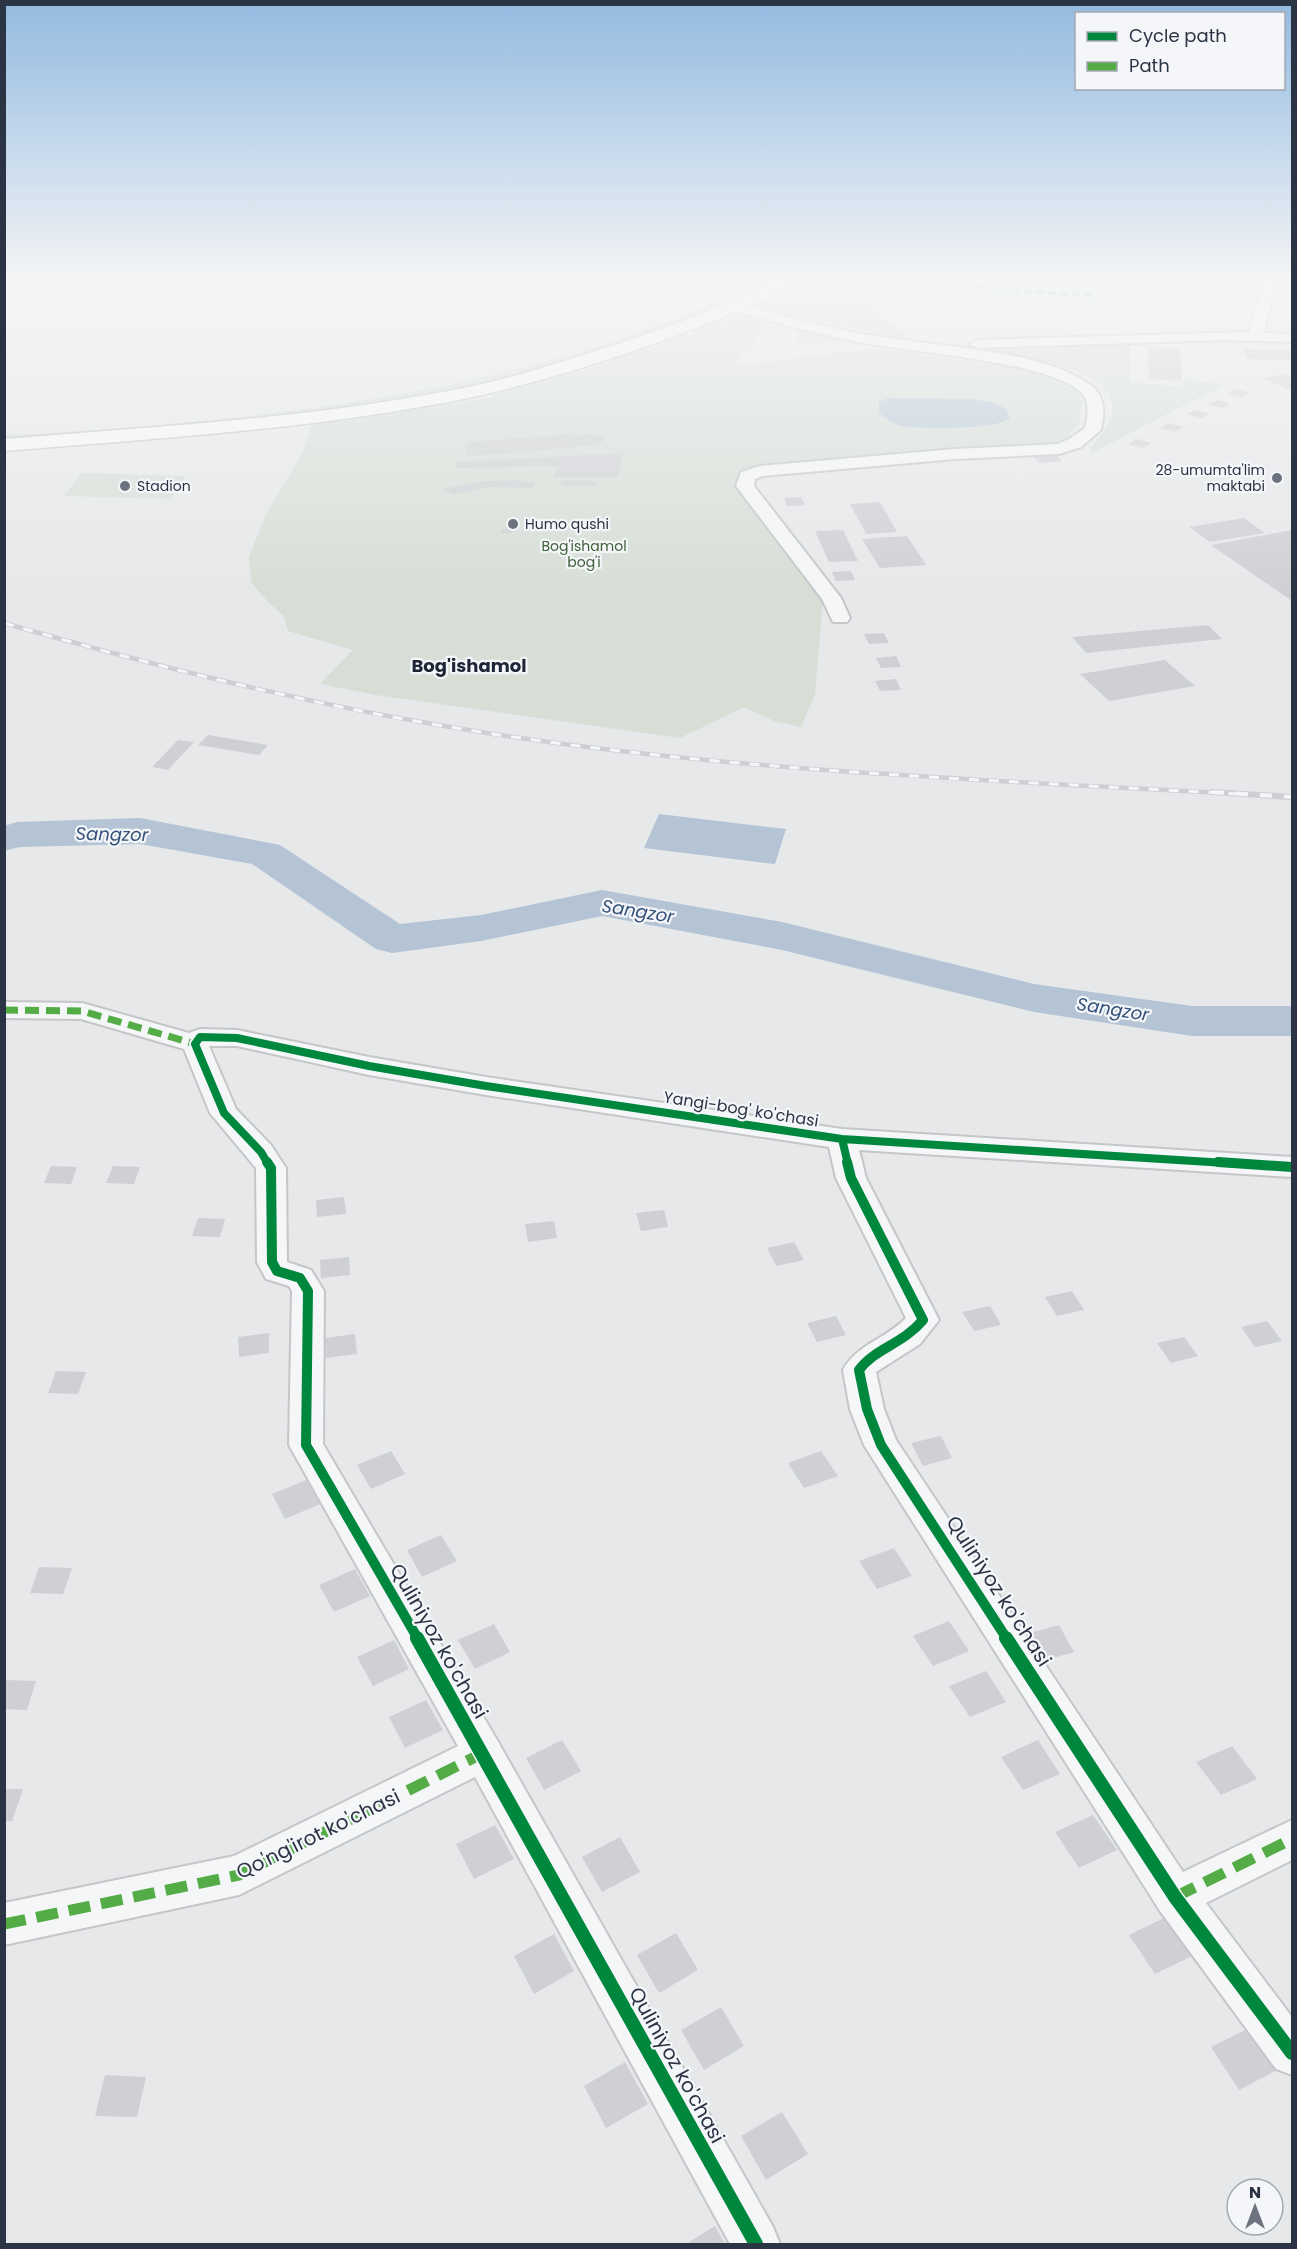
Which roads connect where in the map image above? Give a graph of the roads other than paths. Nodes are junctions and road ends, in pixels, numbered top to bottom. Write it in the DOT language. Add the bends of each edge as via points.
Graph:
graph roads {
  1 [pos="412,386"];
  2 [pos="494,386"];
  3 [pos="1079,386"];
  4 [pos="4,430"];
  5 [pos="4,445"];
  6 [pos="840,618"];
  7 [pos="4,1010"];
  8 [pos="195,1044"];
  9 [pos="842,1139"];
  10 [pos="1293,1167"];
  11 [pos="483,1753"];
  12 [pos="1293,1839"];
  13 [pos="1175,1897"];
  14 [pos="4,1924"];
  15 [pos="1293,2053"];
  16 [pos="756,2244"];
  1 -- 4 [label="main road" via="260,408"];
  2 -- 5 [label="main road" via="404,404 243,425"];
  3 -- 6 [label="street" via="1090,392 1095,402 1095,424 1076,442 1059,448 771,470 747,476 745,486 831,598"];
  7 -- 8 [label="street" via="82,1011"];
  8 -- 9 [label="street, Yangi-bog' ko'chasi" via="200,1037 237,1038 486,1086"];
  8 -- 11 [label="street, Quliniyoz ko'chasi" via="224,1113 271,1168 272,1262 277,1270 300,1278 308,1291 306,1445"];
  9 -- 10 [label="street, Yangi-bog' ko'chasi"];
  9 -- 13 [label="street, Quliniyoz ko'chasi" via="851,1178 923,1320 898,1343 864,1361 859,1370 867,1409 881,1445"];
  11 -- 14 [label="street, Qo'ng'irot ko'chasi" via="239,1875"];
  11 -- 16 [label="street, Quliniyoz ko'chasi"];
  12 -- 13 [label="street"];
  13 -- 15 [label="street, Quliniyoz ko'chasi"];
}
